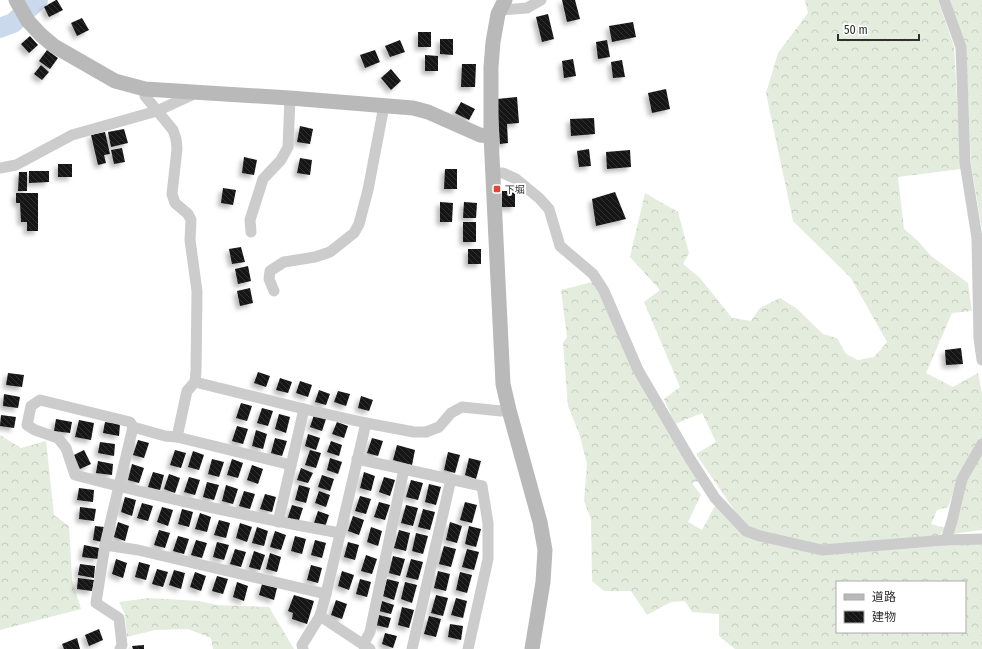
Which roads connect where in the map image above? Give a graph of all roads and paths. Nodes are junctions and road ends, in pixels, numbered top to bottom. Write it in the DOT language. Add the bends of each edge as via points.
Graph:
graph roads {
  1 [pos="541,0"];
  2 [pos="944,0"];
  3 [pos="17,3"];
  4 [pos="502,5"];
  5 [pos="145,89"];
  6 [pos="197,92"];
  7 [pos="290,98"];
  8 [pos="384,106"];
  9 [pos="157,110"];
  10 [pos="491,136"];
  11 [pos="0,168"];
  12 [pos="493,173"];
  13 [pos="251,232"];
  14 [pos="274,291"];
  15 [pos="982,360"];
  16 [pos="195,382"];
  17 [pos="304,409"];
  18 [pos="509,410"];
  19 [pos="366,423"];
  20 [pos="133,427"];
  21 [pos="177,437"];
  22 [pos="982,444"];
  23 [pos="358,458"];
  24 [pos="291,465"];
  25 [pos="404,469"];
  26 [pos="451,479"];
  27 [pos="119,487"];
  28 [pos="278,522"];
  29 [pos="340,534"];
  30 [pos="982,539"];
  31 [pos="946,540"];
  32 [pos="105,545"];
  33 [pos="326,594"];
  34 [pos="320,616"];
  35 [pos="366,647"];
  36 [pos="120,649"];
  37 [pos="303,649"];
  38 [pos="412,649"];
  39 [pos="468,649"];
  40 [pos="532,649"];
  1 -- 4 [label="street" via="527,8"];
  2 -- 15 [label="street" via="961,47 965,163 977,238 979,338"];
  3 -- 5 [label="street" via="28,21 54,46 115,81"];
  4 -- 10 [label="street" via="493,42"];
  5 -- 6 [label="street"];
  5 -- 9 [label="street" via="145,96"];
  6 -- 7 [label="street"];
  6 -- 9 [label="street"];
  7 -- 8 [label="street"];
  7 -- 13 [label="street" via="288,147 281,160 263,179 250,220"];
  8 -- 10 [label="street" via="428,112 480,135"];
  8 -- 14 [label="street" via="368,190 354,233 330,252 315,258 284,262 270,271 269,279"];
  9 -- 11 [label="street" via="72,136 16,165"];
  9 -- 16 [label="street" via="173,130 176,139 172,194 175,203 191,220 190,240 197,291"];
  10 -- 12 [label="street"];
  12 -- 18 [label="street" via="503,384"];
  12 -- 31 [label="street" via="503,172 516,179 549,209 560,246 593,274 604,291 638,370 682,445 716,498 746,531 822,550"];
  16 -- 17 [label="street"];
  16 -- 21 [label="street" via="187,391"];
  17 -- 19 [label="street"];
  17 -- 24 [label="street"];
  18 -- 19 [label="street" via="462,407 451,413 439,426 426,432"];
  18 -- 40 [label="street" via="540,522 545,550 543,582"];
  19 -- 23 [label="street"];
  20 -- 21 [label="street"];
  20 -- 27 [label="street"];
  20 -- 27 [label="street" via="130,422 40,400 32,406 27,425 58,438 66,448 75,475"];
  21 -- 24 [label="street"];
  22 -- 31 [label="street" via="962,479"];
  23 -- 25 [label="street"];
  23 -- 29 [label="street"];
  24 -- 28 [label="street"];
  25 -- 26 [label="street"];
  25 -- 35 [label="street"];
  26 -- 38 [label="street"];
  26 -- 39 [label="street" via="482,486 488,523 488,559"];
  27 -- 28 [label="street"];
  27 -- 32 [label="street"];
  28 -- 29 [label="street"];
  29 -- 33 [label="street"];
  30 -- 31 [label="street"];
  32 -- 33 [label="street" via="138,550"];
  32 -- 36 [label="street" via="96,603 119,618 122,645"];
  33 -- 34 [label="street"];
  34 -- 35 [label="street"];
  34 -- 37 [label="street" via="302,645"];
}
